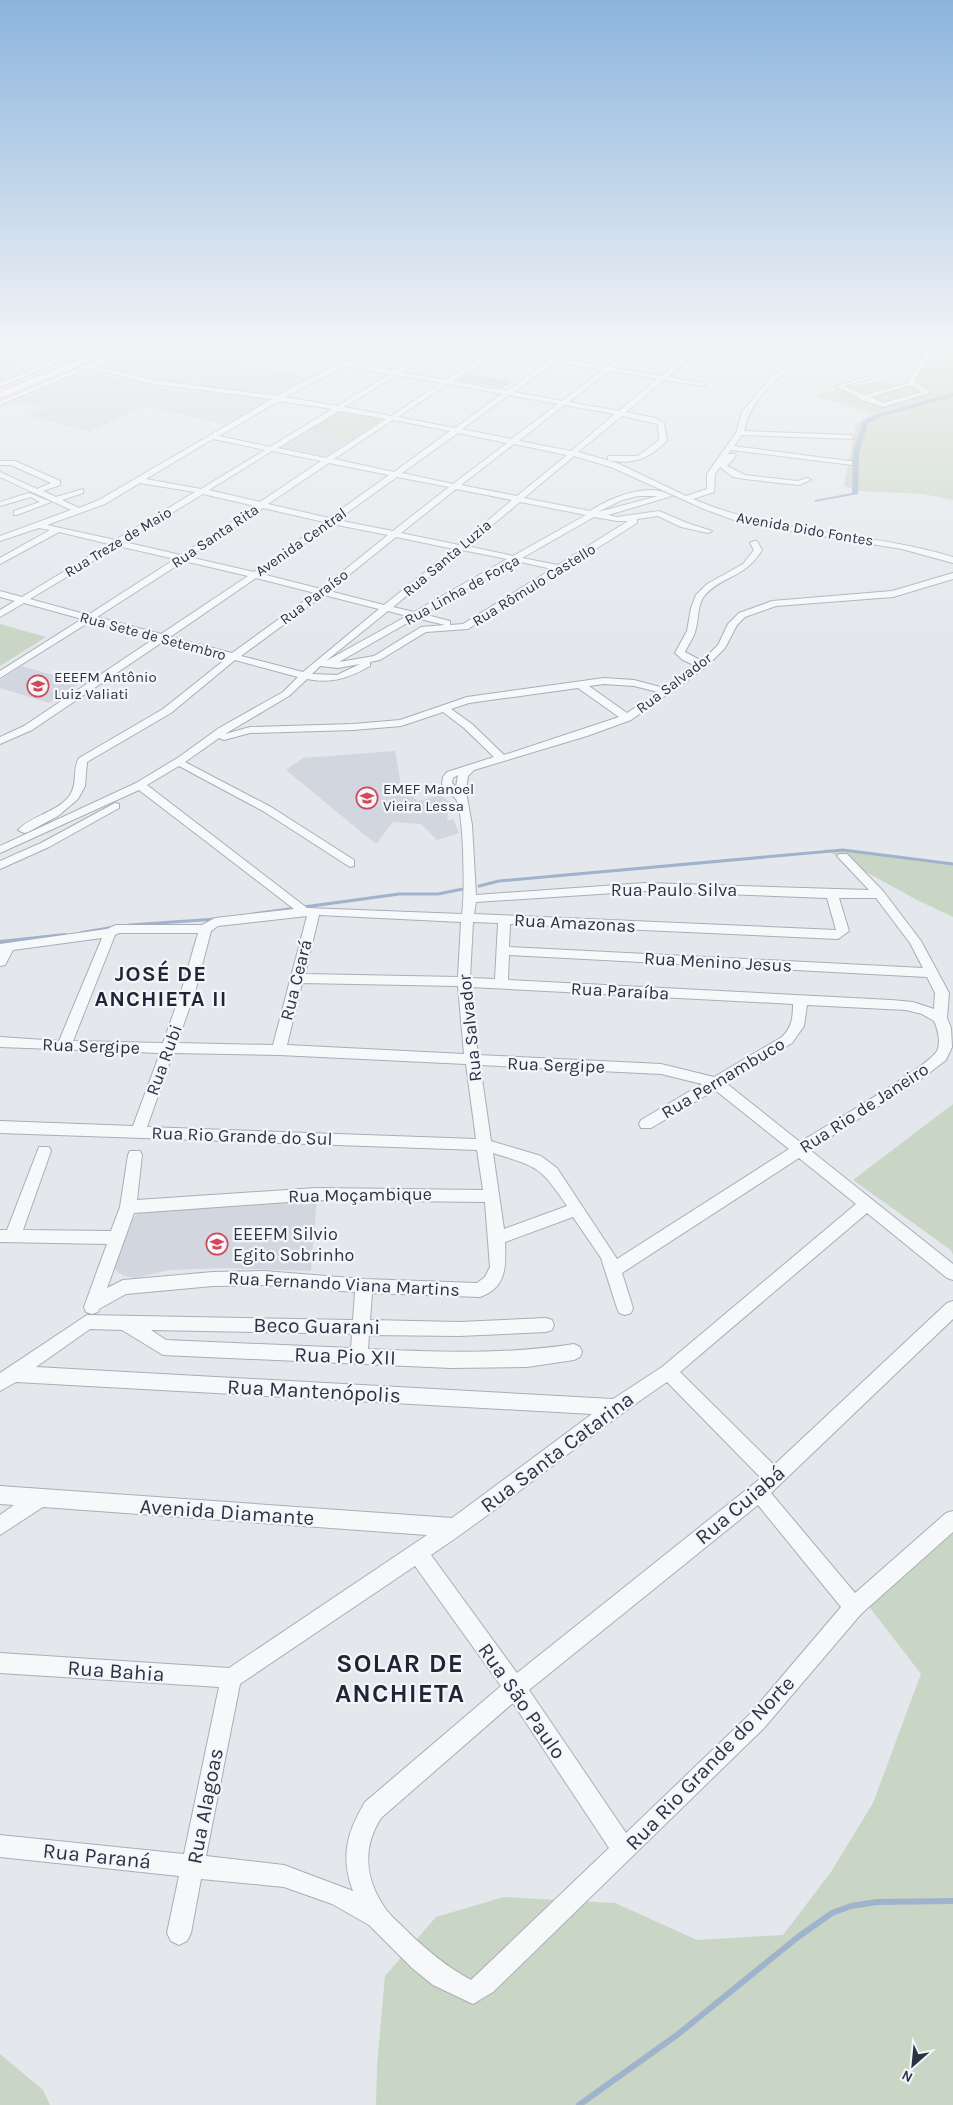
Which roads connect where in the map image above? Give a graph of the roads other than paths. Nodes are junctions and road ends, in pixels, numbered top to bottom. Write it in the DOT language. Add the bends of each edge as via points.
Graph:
graph roads {
  1 [pos="201,443"];
  2 [pos="242,443"];
  3 [pos="280,443"];
  4 [pos="353,443"];
  5 [pos="433,443"];
  6 [pos="511,443"];
  7 [pos="519,443"];
  8 [pos="585,443"];
  9 [pos="659,443"];
  10 [pos="735,443"];
  11 [pos="270,449"];
  12 [pos="733,449"];
  13 [pos="572,454"];
  14 [pos="595,458"];
  15 [pos="328,460"];
  16 [pos="0,463"];
  17 [pos="849,463"];
  18 [pos="391,473"];
  19 [pos="0,474"];
  20 [pos="138,480"];
  21 [pos="807,480"];
  22 [pos="0,482"];
  23 [pos="456,486"];
  24 [pos="202,490"];
  25 [pos="38,491"];
  26 [pos="80,491"];
  27 [pos="30,495"];
  28 [pos="672,495"];
  29 [pos="518,498"];
  30 [pos="687,498"];
  31 [pos="51,501"];
  32 [pos="1,504"];
  33 [pos="261,505"];
  34 [pos="76,512"];
  35 [pos="17,513"];
  36 [pos="596,514"];
  37 [pos="327,520"];
  38 [pos="617,520"];
  39 [pos="631,520"];
  40 [pos="38,525"];
  41 [pos="57,530"];
  42 [pos="620,530"];
  43 [pos="708,531"];
  44 [pos="396,534"];
  45 [pos="0,539"];
  46 [pos="754,543"];
  47 [pos="115,544"];
  48 [pos="462,547"];
  49 [pos="183,558"];
  50 [pos="517,559"];
  51 [pos="953,560"];
  52 [pos="0,561"];
  53 [pos="560,568"];
  54 [pos="250,574"];
  55 [pos="953,576"];
  56 [pos="322,592"];
  57 [pos="0,594"];
  58 [pos="23,600"];
  59 [pos="387,608"];
  60 [pos="0,614"];
  61 [pos="415,616"];
  62 [pos="88,619"];
  63 [pos="465,627"];
  64 [pos="160,637"];
  65 [pos="232,658"];
  66 [pos="377,658"];
  67 [pos="323,664"];
  68 [pos="702,665"];
  69 [pos="0,675"];
  70 [pos="306,676"];
  71 [pos="581,686"];
  72 [pos="665,691"];
  73 [pos="444,708"];
  74 [pos="626,718"];
  75 [pos="4,740"];
  76 [pos="502,759"];
  77 [pos="183,762"];
  78 [pos="143,787"];
  79 [pos="1,844"];
  80 [pos="843,856"];
  81 [pos="350,863"];
  82 [pos="0,864"];
  83 [pos="832,894"];
  84 [pos="879,894"];
  85 [pos="470,899"];
  86 [pos="305,910"];
  87 [pos="466,919"];
  88 [pos="504,920"];
  89 [pos="205,929"];
  90 [pos="110,934"];
  91 [pos="4,948"];
  92 [pos="504,951"];
  93 [pos="0,962"];
  94 [pos="932,973"];
  95 [pos="297,978"];
  96 [pos="464,982"];
  97 [pos="501,985"];
  98 [pos="800,999"];
  99 [pos="940,1018"];
  100 [pos="0,1042"];
  101 [pos="64,1046"];
  102 [pos="169,1048"];
  103 [pos="278,1050"];
  104 [pos="472,1061"];
  105 [pos="715,1082"];
  106 [pos="646,1124"];
  107 [pos="0,1127"];
  108 [pos="138,1132"];
  109 [pos="485,1145"];
  110 [pos="44,1151"];
  111 [pos="799,1151"];
  112 [pos="135,1155"];
  113 [pos="491,1196"];
  114 [pos="867,1204"];
  115 [pos="128,1207"];
  116 [pos="577,1209"];
  117 [pos="6,1236"];
  118 [pos="118,1238"];
  119 [pos="496,1238"];
  120 [pos="613,1270"];
  121 [pos="105,1272"];
  122 [pos="953,1273"];
  123 [pos="364,1286"];
  124 [pos="123,1287"];
  125 [pos="92,1304"];
  126 [pos="625,1308"];
  127 [pos="953,1308"];
  128 [pos="87,1322"];
  129 [pos="123,1322"];
  130 [pos="546,1326"];
  131 [pos="361,1327"];
  132 [pos="574,1352"];
  133 [pos="359,1357"];
  134 [pos="668,1372"];
  135 [pos="7,1378"];
  136 [pos="615,1407"];
  137 [pos="774,1478"];
  138 [pos="759,1492"];
  139 [pos="0,1495"];
  140 [pos="40,1498"];
  141 [pos="953,1520"];
  142 [pos="0,1526"];
  143 [pos="455,1528"];
  144 [pos="418,1553"];
  145 [pos="854,1607"];
  146 [pos="0,1663"];
  147 [pos="231,1678"];
  148 [pos="515,1688"];
  149 [pos="0,1846"];
  150 [pos="624,1850"];
  151 [pos="193,1866"];
  152 [pos="376,1917"];
  153 [pos="179,1933"];
  1 -- 20 [label="street"];
  2 -- 11 [label="street"];
  3 -- 11 [label="street, Rua Treze de Maio"];
  4 -- 15 [label="street, Rua Santa Rita"];
  5 -- 18 [label="street, Avenida Central"];
  6 -- 23 [label="street, Rua Paraíso"];
  7 -- 13 [label="street, Avenida Dido Fontes"];
  8 -- 13 [label="street, Rua Santa Luzia"];
  9 -- 14 [label="street" via="638,460"];
  10 -- 12 [label="street"];
  11 -- 15 [label="street"];
  11 -- 24 [label="street, Rua Treze de Maio"];
  12 -- 17 [label="street"];
  12 -- 21 [label="street" via="723,466 736,475 799,483"];
  12 -- 30 [label="street" via="711,474 711,490"];
  13 -- 14 [label="street, Avenida Dido Fontes"];
  13 -- 29 [label="street, Rua Santa Luzia"];
  14 -- 28 [label="street, Avenida Dido Fontes" via="623,468"];
  15 -- 18 [label="street"];
  15 -- 33 [label="street, Rua Santa Rita"];
  16 -- 25 [label="street" via="12,462 57,483"];
  18 -- 23 [label="street"];
  18 -- 37 [label="street, Avenida Central"];
  19 -- 25 [label="street"];
  20 -- 24 [label="street"];
  20 -- 34 [label="street" via="102,502"];
  22 -- 27 [label="street"];
  23 -- 29 [label="street"];
  23 -- 44 [label="street, Rua Paraíso"];
  24 -- 33 [label="street"];
  24 -- 47 [label="street, Rua Treze de Maio"];
  25 -- 31 [label="street"];
  26 -- 31 [label="street"];
  27 -- 31 [label="street"];
  27 -- 32 [label="street"];
  28 -- 30 [label="street, Avenida Dido Fontes"];
  28 -- 36 [label="street, Rua Linha de Força"];
  28 -- 36 [label="street" via="636,492"];
  29 -- 36 [label="street"];
  29 -- 48 [label="street, Rua Santa Luzia"];
  30 -- 51 [label="street, Avenida Dido Fontes" via="745,521 896,544"];
  31 -- 34 [label="street"];
  31 -- 35 [label="street"];
  33 -- 37 [label="street"];
  33 -- 49 [label="street, Rua Santa Rita"];
  34 -- 40 [label="street"];
  36 -- 38 [label="street"];
  36 -- 50 [label="street, Rua Linha de Força"];
  37 -- 44 [label="street"];
  37 -- 54 [label="street, Avenida Central"];
  38 -- 39 [label="street"];
  38 -- 42 [label="street"];
  39 -- 42 [label="street, Rua Rômulo Castello"];
  39 -- 43 [label="street" via="659,513 684,525"];
  40 -- 41 [label="street"];
  40 -- 45 [label="street"];
  41 -- 47 [label="street"];
  41 -- 52 [label="street"];
  42 -- 53 [label="street, Rua Rômulo Castello"];
  44 -- 48 [label="street"];
  44 -- 56 [label="street, Rua Paraíso"];
  46 -- 68 [label="street" via="758,550 748,565 703,592 695,606 694,622 680,653"];
  47 -- 49 [label="street"];
  47 -- 58 [label="street, Rua Treze de Maio"];
  48 -- 50 [label="street"];
  48 -- 59 [label="street, Rua Santa Luzia"];
  49 -- 54 [label="street"];
  49 -- 62 [label="street, Rua Santa Rita"];
  50 -- 53 [label="street"];
  50 -- 61 [label="street, Rua Linha de Força"];
  53 -- 63 [label="street, Rua Rômulo Castello"];
  54 -- 56 [label="street"];
  54 -- 64 [label="street, Avenida Central"];
  55 -- 68 [label="street, Rua Salvador" via="894,594 758,608 742,615 733,624 722,646"];
  56 -- 59 [label="street"];
  56 -- 65 [label="street, Rua Paraíso"];
  57 -- 58 [label="street, Rua Sete de Setembro"];
  58 -- 60 [label="street, Rua Treze de Maio"];
  58 -- 62 [label="street, Rua Sete de Setembro"];
  59 -- 61 [label="street"];
  59 -- 67 [label="street, Rua Santa Luzia"];
  61 -- 63 [label="street"];
  61 -- 67 [label="street, Rua Linha de Força"];
  62 -- 64 [label="street, Rua Sete de Setembro"];
  62 -- 69 [label="street, Rua Santa Rita"];
  63 -- 66 [label="street, Rua Rômulo Castello" via="424,629"];
  64 -- 65 [label="street, Rua Sete de Setembro"];
  64 -- 75 [label="street, Avenida Central" via="28,728"];
  65 -- 70 [label="street, Rua Sete de Setembro"];
  65 -- 79 [label="street, Rua Paraíso" via="153,720 83,760 79,789 66,805"];
  66 -- 67 [label="street, Rua Rômulo Castello"];
  66 -- 70 [label="street, Rua Sete de Setembro" via="336,679"];
  67 -- 70 [label="street, Rua Santa Luzia"];
  68 -- 72 [label="street, Rua Salvador"];
  70 -- 77 [label="street, Rua Santa Luzia" via="286,694 223,730"];
  71 -- 72 [label="street" via="620,681"];
  71 -- 73 [label="street" via="480,698"];
  71 -- 74 [label="street"];
  72 -- 74 [label="street, Rua Salvador"];
  73 -- 76 [label="street"];
  73 -- 77 [label="street" via="392,724 237,732 221,738"];
  74 -- 76 [label="street, Rua Salvador"];
  76 -- 85 [label="street, Rua Salvador" via="448,777 447,784 462,800"];
  77 -- 78 [label="street, Rua Santa Luzia"];
  77 -- 81 [label="street" via="267,809"];
  78 -- 79 [label="street"];
  78 -- 82 [label="street" via="45,844"];
  78 -- 86 [label="street"];
  80 -- 84 [label="street, Rua Rio de Janeiro"];
  83 -- 84 [label="street, Rua Paulo Silva"];
  83 -- 85 [label="street, Rua Paulo Silva" via="646,887"];
  83 -- 88 [label="street, Rua Amazonas" via="843,931 838,935"];
  84 -- 94 [label="street, Rua Rio de Janeiro" via="916,941"];
  85 -- 87 [label="street, Rua Salvador"];
  86 -- 87 [label="street, Rua Amazonas"];
  86 -- 89 [label="street, Rua Amazonas" via="215,922"];
  86 -- 95 [label="street, Rua Ceará"];
  87 -- 88 [label="street, Rua Amazonas"];
  87 -- 96 [label="street, Rua Salvador"];
  88 -- 92 [label="street"];
  89 -- 90 [label="street, Rua Amazonas" via="120,928"];
  89 -- 102 [label="street, Rua Rubi"];
  90 -- 91 [label="street, Rua Amazonas"];
  90 -- 101 [label="street"];
  91 -- 93 [label="street"];
  92 -- 94 [label="street, Rua Menino Jesus"];
  92 -- 97 [label="street"];
  94 -- 99 [label="street, Rua Rio de Janeiro" via="942,993"];
  95 -- 96 [label="street, Rua Paraíba"];
  95 -- 103 [label="street, Rua Ceará"];
  96 -- 97 [label="street, Rua Paraíba"];
  96 -- 104 [label="street, Rua Salvador"];
  97 -- 98 [label="street, Rua Paraíba"];
  98 -- 99 [label="street, Rua Paraíba" via="917,1007"];
  98 -- 105 [label="street, Rua Pernambuco" via="796,1032"];
  99 -- 111 [label="street, Rua Rio de Janeiro" via="945,1047 941,1056 919,1074"];
  100 -- 101 [label="street, Rua Sergipe"];
  101 -- 102 [label="street, Rua Sergipe"];
  102 -- 103 [label="street, Rua Sergipe"];
  102 -- 108 [label="street, Rua Rubi"];
  103 -- 104 [label="street, Rua Sergipe"];
  104 -- 105 [label="street, Rua Sergipe" via="661,1069"];
  104 -- 109 [label="street, Rua Salvador"];
  105 -- 106 [label="street, Rua Pernambuco"];
  105 -- 111 [label="street, Rua Sergipe"];
  107 -- 108 [label="street, Rua Rio Grande do Sul"];
  108 -- 109 [label="street, Rua Rio Grande do Sul"];
  109 -- 113 [label="street, Rua Salvador"];
  109 -- 116 [label="street, Rua Rio Grande do Sul" via="546,1165"];
  110 -- 117 [label="street"];
  111 -- 114 [label="street, Rua Sergipe"];
  111 -- 120 [label="street, Rua Rio de Janeiro"];
  112 -- 115 [label="street"];
  113 -- 115 [label="street, Rua Moçambique" via="316,1194"];
  113 -- 119 [label="street"];
  114 -- 122 [label="street, Rua Sergipe"];
  114 -- 134 [label="street, Rua Santa Catarina"];
  115 -- 118 [label="street"];
  116 -- 119 [label="street"];
  116 -- 120 [label="street, Rua Rio Grande do Sul" via="608,1256"];
  117 -- 118 [label="street"];
  118 -- 121 [label="street"];
  119 -- 123 [label="street, Rua Fernando Viana Martins" via="498,1267 491,1282 480,1290"];
  120 -- 126 [label="street, Rua Rio Grande do Sul"];
  121 -- 124 [label="street"];
  121 -- 125 [label="street"];
  123 -- 124 [label="street, Rua Fernando Viana Martins" via="264,1278 213,1278"];
  123 -- 131 [label="street"];
  124 -- 125 [label="street, Rua Fernando Viana Martins"];
  125 -- 128 [label="street"];
  127 -- 137 [label="street, Rua Cuiabá"];
  128 -- 129 [label="street, Beco Guarani"];
  128 -- 135 [label="street"];
  129 -- 131 [label="street, Beco Guarani"];
  129 -- 133 [label="street, Rua Pio XII" via="163,1347"];
  130 -- 131 [label="street, Beco Guarani" via="459,1329"];
  131 -- 133 [label="street"];
  132 -- 133 [label="street, Rua Pio XII" via="527,1359"];
  134 -- 136 [label="street, Rua Santa Catarina"];
  134 -- 137 [label="street"];
  135 -- 136 [label="street, Rua Mantenópolis"];
  136 -- 143 [label="street, Rua Santa Catarina"];
  137 -- 138 [label="street, Rua Cuiabá"];
  138 -- 145 [label="street"];
  138 -- 148 [label="street, Rua Cuiabá"];
  139 -- 140 [label="street, Avenida Diamante"];
  140 -- 142 [label="street"];
  140 -- 143 [label="street, Avenida Diamante"];
  141 -- 145 [label="street, Rua Rio Grande do Norte"];
  143 -- 144 [label="street, Rua Santa Catarina"];
  144 -- 147 [label="street, Rua Santa Catarina"];
  144 -- 148 [label="street, Rua São Paulo"];
  145 -- 150 [label="street, Rua Rio Grande do Norte" via="757,1721"];
  146 -- 147 [label="street, Rua Bahia"];
  147 -- 151 [label="street, Rua Alagoas"];
  148 -- 150 [label="street, Rua São Paulo"];
  148 -- 152 [label="street, Rua Cuiabá" via="373,1810 362,1825 356,1859 363,1889"];
  149 -- 151 [label="street, Rua Paraná"];
  150 -- 152 [label="street, Rua Rio Grande do Norte" via="473,1992 441,1976"];
  151 -- 152 [label="street, Rua Paraná" via="284,1876 338,1895"];
  151 -- 153 [label="street, Rua Alagoas"];
}
